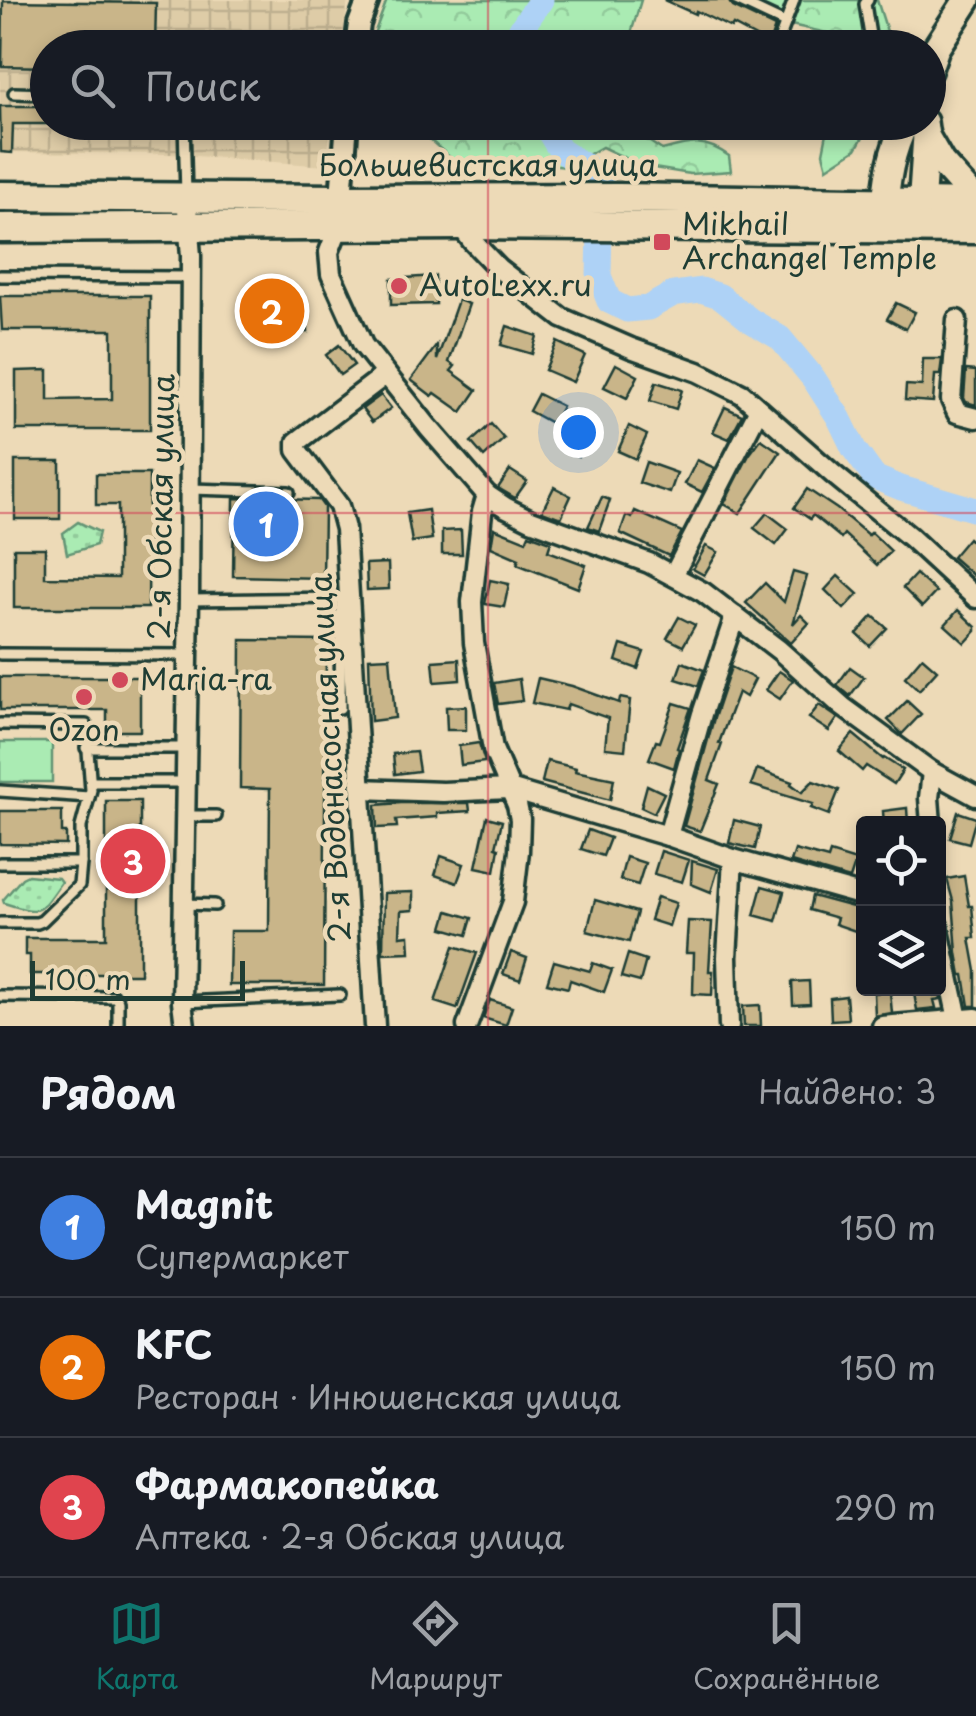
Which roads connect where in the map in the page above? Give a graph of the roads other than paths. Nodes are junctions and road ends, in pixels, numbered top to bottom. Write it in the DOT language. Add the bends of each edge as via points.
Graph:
graph roads {
  1 [pos="368,0"];
  2 [pos="736,0"];
  3 [pos="794,0"];
  4 [pos="950,0"];
  5 [pos="967,0"];
  6 [pos="865,1"];
  7 [pos="785,23"];
  8 [pos="358,30"];
  9 [pos="782,30"];
  10 [pos="869,30"];
  11 [pos="945,30"];
  12 [pos="946,33"];
  13 [pos="14,93"];
  14 [pos="30,93"];
  15 [pos="184,140"];
  16 [pos="345,140"];
  17 [pos="897,140"];
  18 [pos="919,140"];
  19 [pos="927,140"];
  20 [pos="891,166"];
  21 [pos="0,196"];
  22 [pos="186,197"];
  23 [pos="839,201"];
  24 [pos="976,203"];
  25 [pos="566,212"];
  26 [pos="618,212"];
  27 [pos="340,213"];
  28 [pos="884,214"];
  29 [pos="921,215"];
  30 [pos="460,225"];
  31 [pos="0,228"];
  32 [pos="190,228"];
  33 [pos="976,230"];
  34 [pos="0,276"];
  35 [pos="191,277"];
  36 [pos="957,320"];
  37 [pos="385,375"];
  38 [pos="759,409"];
  39 [pos="976,418"];
  40 [pos="190,489"];
  41 [pos="289,492"];
  42 [pos="487,495"];
  43 [pos="674,574"];
  44 [pos="976,598"];
  45 [pos="189,600"];
  46 [pos="735,616"];
  47 [pos="0,654"];
  48 [pos="188,655"];
  49 [pos="340,708"];
  50 [pos="0,724"];
  51 [pos="86,748"];
  52 [pos="186,748"];
  53 [pos="932,772"];
  54 [pos="92,782"];
  55 [pos="186,782"];
  56 [pos="360,789"];
  57 [pos="510,789"];
  58 [pos="0,791"];
  59 [pos="976,796"];
  60 [pos="89,797"];
  61 [pos="185,816"];
  62 [pos="216,816"];
  63 [pos="930,816"];
  64 [pos="668,836"];
  65 [pos="734,859"];
  66 [pos="0,863"];
  67 [pos="81,863"];
  68 [pos="856,894"];
  69 [pos="183,904"];
  70 [pos="214,905"];
  71 [pos="0,923"];
  72 [pos="946,951"];
  73 [pos="340,995"];
  74 [pos="0,996"];
  75 [pos="182,1002"];
  76 [pos="967,1018"];
  77 [pos="118,1026"];
  78 [pos="184,1026"];
  79 [pos="374,1026"];
  80 [pos="467,1026"];
  81 [pos="729,1026"];
  82 [pos="882,1026"];
  1 -- 8 [label="street"];
  2 -- 7 [label="lane"];
  3 -- 7 [label="lane"];
  4 -- 11 [label="lane"];
  5 -- 12 [label="main road"];
  6 -- 10 [label="lane"];
  7 -- 9 [label="lane"];
  13 -- 14 [label="lane"];
  15 -- 22 [label="lane"];
  16 -- 27 [label="street"];
  17 -- 20 [label="main road"];
  18 -- 29 [label="main road"];
  19 -- 24 [label="main road"];
  20 -- 23 [label="main road"];
  20 -- 28 [label="main road"];
  21 -- 22 [label="highway, Большевистская улица"];
  22 -- 27 [label="highway, Большевистская улица"];
  22 -- 32 [label="street, 2-я Обская улица"];
  23 -- 26 [label="highway, Большевистская улица"];
  23 -- 28 [label="highway, Большевистская улица"];
  24 -- 29 [label="highway, Большевистская улица"];
  25 -- 26 [label="highway, Большевистская улица"];
  25 -- 27 [label="highway, Большевистская улица"];
  25 -- 30 [label="highway, Большевистская улица"];
  26 -- 28 [label="highway, Большевистская улица"];
  27 -- 30 [label="highway, Большевистская улица"];
  27 -- 32 [label="highway, Большевистская улица"];
  27 -- 37 [label="street" via="329,252 331,274"];
  28 -- 29 [label="highway, Большевистская улица"];
  29 -- 33 [label="highway, Большевистская улица"];
  30 -- 38 [label="street" via="498,268 562,318 698,372"];
  31 -- 32 [label="highway, Большевистская улица"];
  32 -- 35 [label="street, 2-я Обская улица"];
  34 -- 35 [label="lane"];
  35 -- 40 [label="street, 2-я Обская улица"];
  36 -- 39 [label="street" via="950,400 957,413"];
  37 -- 42 [label="street"];
  37 -- 56 [label="street, 2-я Водонасосная улица" via="297,442 345,529"];
  38 -- 43 [label="street"];
  38 -- 44 [label="street"];
  40 -- 41 [label="lane"];
  40 -- 45 [label="street, 2-я Обская улица"];
  42 -- 43 [label="street" via="531,520"];
  42 -- 57 [label="street" via="476,556 474,643 493,749"];
  43 -- 46 [label="street"];
  45 -- 48 [label="street, 2-я Обская улица"];
  45 -- 49 [label="lane" via="341,598"];
  46 -- 53 [label="street"];
  46 -- 64 [label="street"];
  47 -- 48 [label="lane"];
  48 -- 52 [label="street, 2-я Обская улица"];
  50 -- 51 [label="lane" via="84,724"];
  51 -- 52 [label="lane"];
  51 -- 54 [label="lane"];
  52 -- 55 [label="street, 2-я Обская улица"];
  53 -- 59 [label="street"];
  53 -- 63 [label="street"];
  54 -- 55 [label="lane"];
  54 -- 60 [label="lane"];
  55 -- 61 [label="street, 2-я Обская улица"];
  56 -- 57 [label="street"];
  56 -- 79 [label="street, 2-я Водонасосная улица"];
  57 -- 64 [label="street"];
  57 -- 80 [label="street" via="520,818 517,877"];
  58 -- 60 [label="lane"];
  60 -- 67 [label="lane"];
  61 -- 62 [label="lane"];
  61 -- 69 [label="street, 2-я Обская улица"];
  64 -- 65 [label="street"];
  65 -- 68 [label="street"];
  65 -- 81 [label="street"];
  66 -- 67 [label="lane"];
  67 -- 71 [label="lane" via="80,882 42,921"];
  69 -- 70 [label="lane"];
  69 -- 75 [label="street, 2-я Обская улица"];
  72 -- 76 [label="street"];
  73 -- 75 [label="lane"];
  74 -- 77 [label="lane" via="114,997"];
  75 -- 78 [label="street, 2-я Обская улица"];
  76 -- 82 [label="street"];
}
